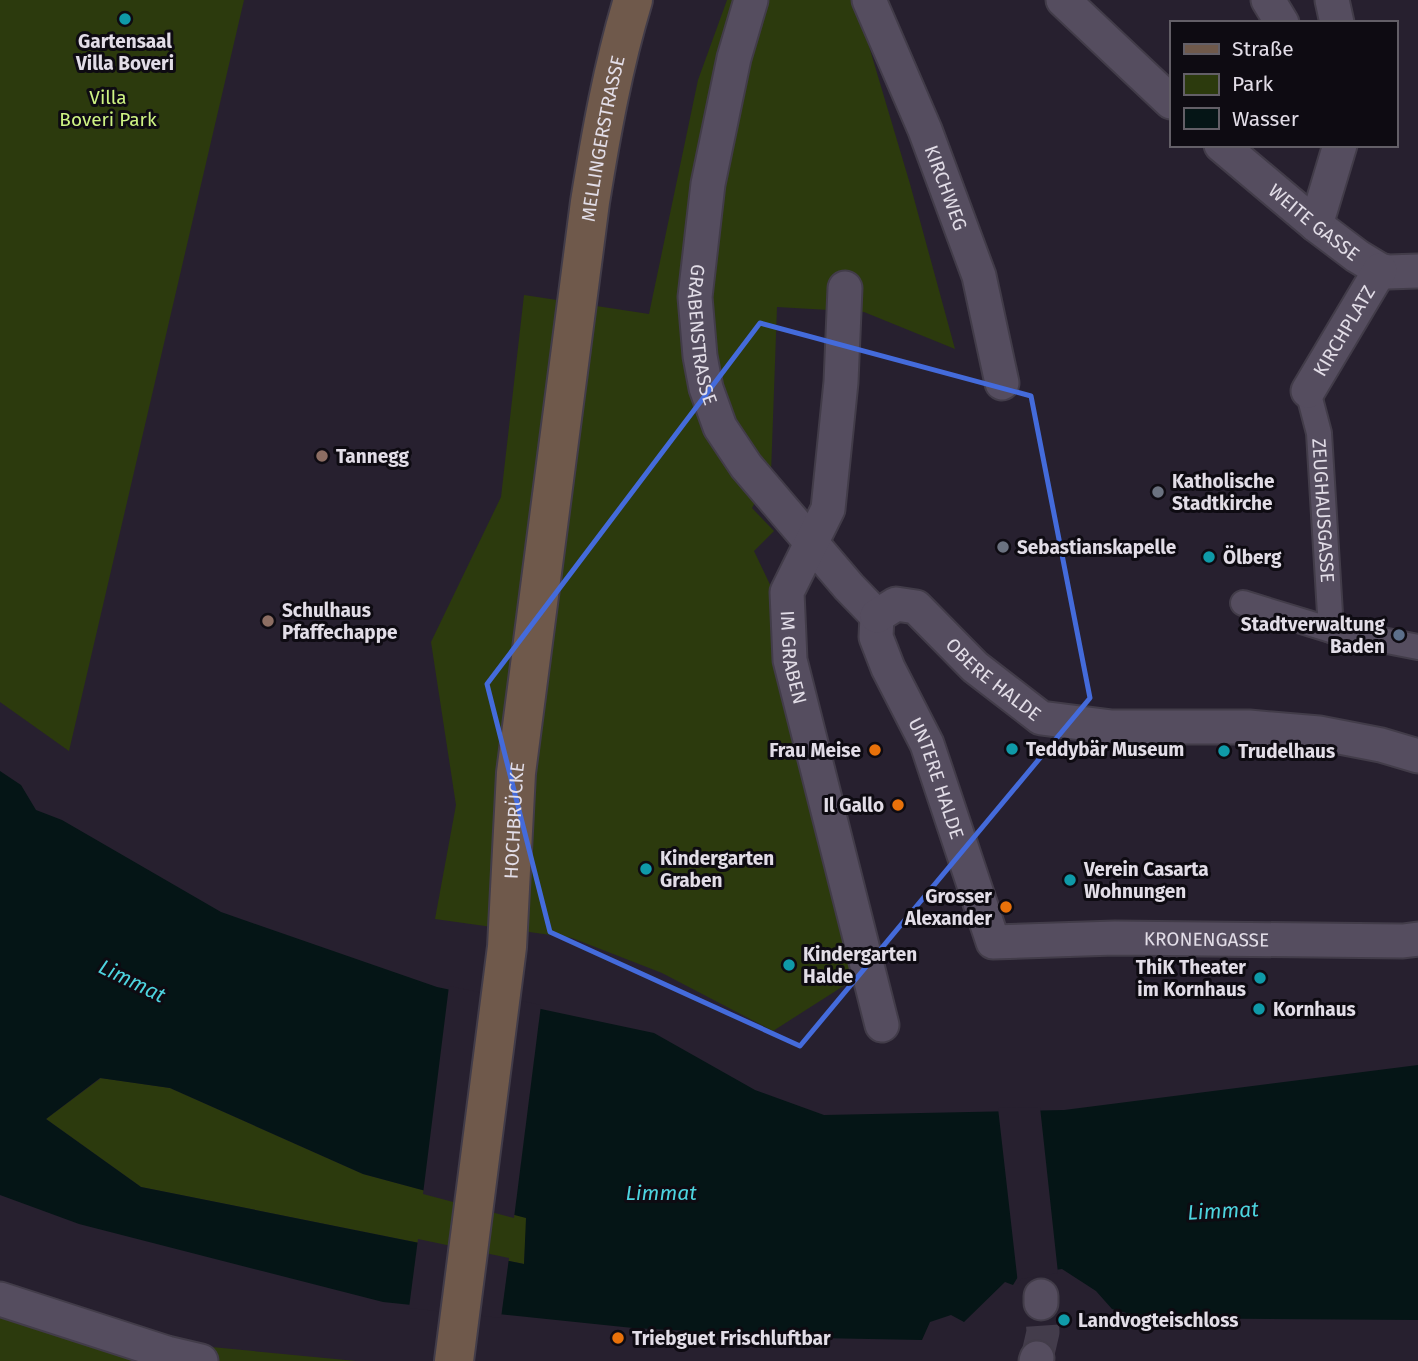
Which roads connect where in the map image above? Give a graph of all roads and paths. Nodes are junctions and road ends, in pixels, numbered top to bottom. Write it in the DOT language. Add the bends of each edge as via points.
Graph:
graph roads {
  1 [pos="633,0"];
  2 [pos="751,0"];
  3 [pos="869,0"];
  4 [pos="1063,0"];
  5 [pos="1268,0"];
  6 [pos="1332,0"];
  7 [pos="1281,21"];
  8 [pos="1337,21"];
  9 [pos="1170,101"];
  10 [pos="1223,147"];
  11 [pos="1339,147"];
  12 [pos="1316,225"];
  13 [pos="1380,270"];
  14 [pos="1418,271"];
  15 [pos="580,279"];
  16 [pos="845,288"];
  17 [pos="1002,383"];
  18 [pos="1308,391"];
  19 [pos="812,544"];
  20 [pos="1243,603"];
  21 [pos="877,616"];
  22 [pos="1331,630"];
  23 [pos="1418,647"];
  24 [pos="1418,756"];
  25 [pos="1418,939"];
  26 [pos="993,942"];
  27 [pos="882,1025"];
  28 [pos="0,1299"];
  29 [pos="201,1361"];
  30 [pos="454,1361"];
  1 -- 15 [label="main road, MELLINGERSTRASSE" via="601,138"];
  2 -- 19 [label="street, GRABENSTRASSE" via="708,184 695,297 700,356 720,427 746,466"];
  3 -- 17 [label="street, KIRCHWEG" via="925,130 979,276"];
  4 -- 9 [label="street"];
  5 -- 7 [label="street"];
  6 -- 8 [label="street"];
  10 -- 12 [label="street, WEITE GASSE"];
  11 -- 12 [label="street"];
  12 -- 13 [label="street, WEITE GASSE"];
  13 -- 14 [label="street, WEITE GASSE"];
  13 -- 18 [label="street, KIRCHPLATZ"];
  15 -- 30 [label="main road, HOCHBRÜCKE" via="516,774 507,947"];
  16 -- 19 [label="street, IM GRABEN" via="828,509"];
  18 -- 22 [label="street, ZEUGHAUSGASSE" via="1319,433"];
  19 -- 21 [label="street, GRABENSTRASSE"];
  19 -- 27 [label="street, IM GRABEN" via="787,592 790,660"];
  20 -- 22 [label="street"];
  21 -- 24 [label="street, OBERE HALDE" via="896,604 916,607 975,667 1041,718 1112,727 1250,727 1319,733"];
  21 -- 26 [label="street, UNTERE HALDE" via="876,637 927,744"];
  22 -- 23 [label="street"];
  25 -- 26 [label="street, KRONENGASSE"];
  28 -- 29 [label="street"];
}
